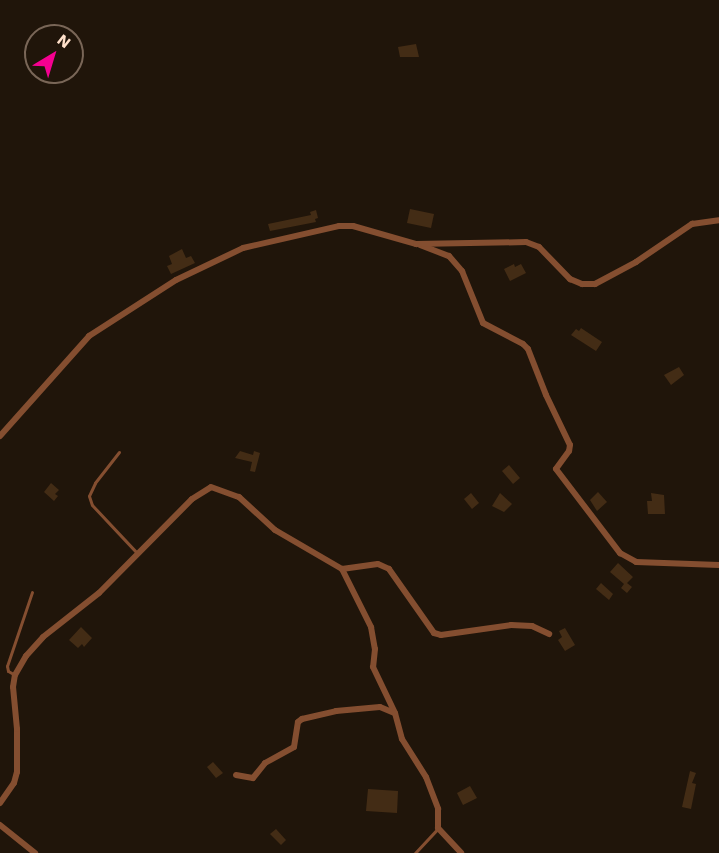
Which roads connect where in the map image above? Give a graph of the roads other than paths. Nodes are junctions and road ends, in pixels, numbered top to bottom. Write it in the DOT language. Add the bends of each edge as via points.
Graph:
graph roads {
  1 [pos="719,220"];
  2 [pos="417,244"];
  3 [pos="0,436"];
  4 [pos="119,452"];
  5 [pos="138,555"];
  6 [pos="719,565"];
  7 [pos="342,569"];
  8 [pos="32,592"];
  9 [pos="549,634"];
  10 [pos="15,675"];
  11 [pos="395,713"];
  12 [pos="236,775"];
  13 [pos="0,802"];
  14 [pos="0,825"];
  15 [pos="438,828"];
  16 [pos="35,853"];
  17 [pos="415,853"];
  18 [pos="461,853"];
  1 -- 2 [label="street" via="692,224 595,284 570,279 539,247 526,242"];
  2 -- 3 [label="street" via="353,226 339,226 243,249 176,280 89,336"];
  2 -- 6 [label="street" via="449,256 462,271 483,323 528,350 570,445 556,469 620,553 636,562"];
  4 -- 5 [label="lane" via="89,496"];
  5 -- 7 [label="street" via="192,499 211,487 239,498 274,530"];
  5 -- 10 [label="street" via="99,593 43,637"];
  7 -- 9 [label="street" via="378,564 389,569 434,633 511,625 532,626"];
  7 -- 11 [label="street" via="371,627 373,667"];
  8 -- 10 [label="lane" via="8,666 8,671"];
  10 -- 13 [label="street" via="16,772 14,783"];
  11 -- 12 [label="street" via="381,707 302,719 298,722 294,747 265,763 253,778"];
  11 -- 15 [label="street" via="402,739 426,777 438,808"];
  14 -- 16 [label="street"];
  15 -- 17 [label="lane"];
  15 -- 18 [label="street"];
}
